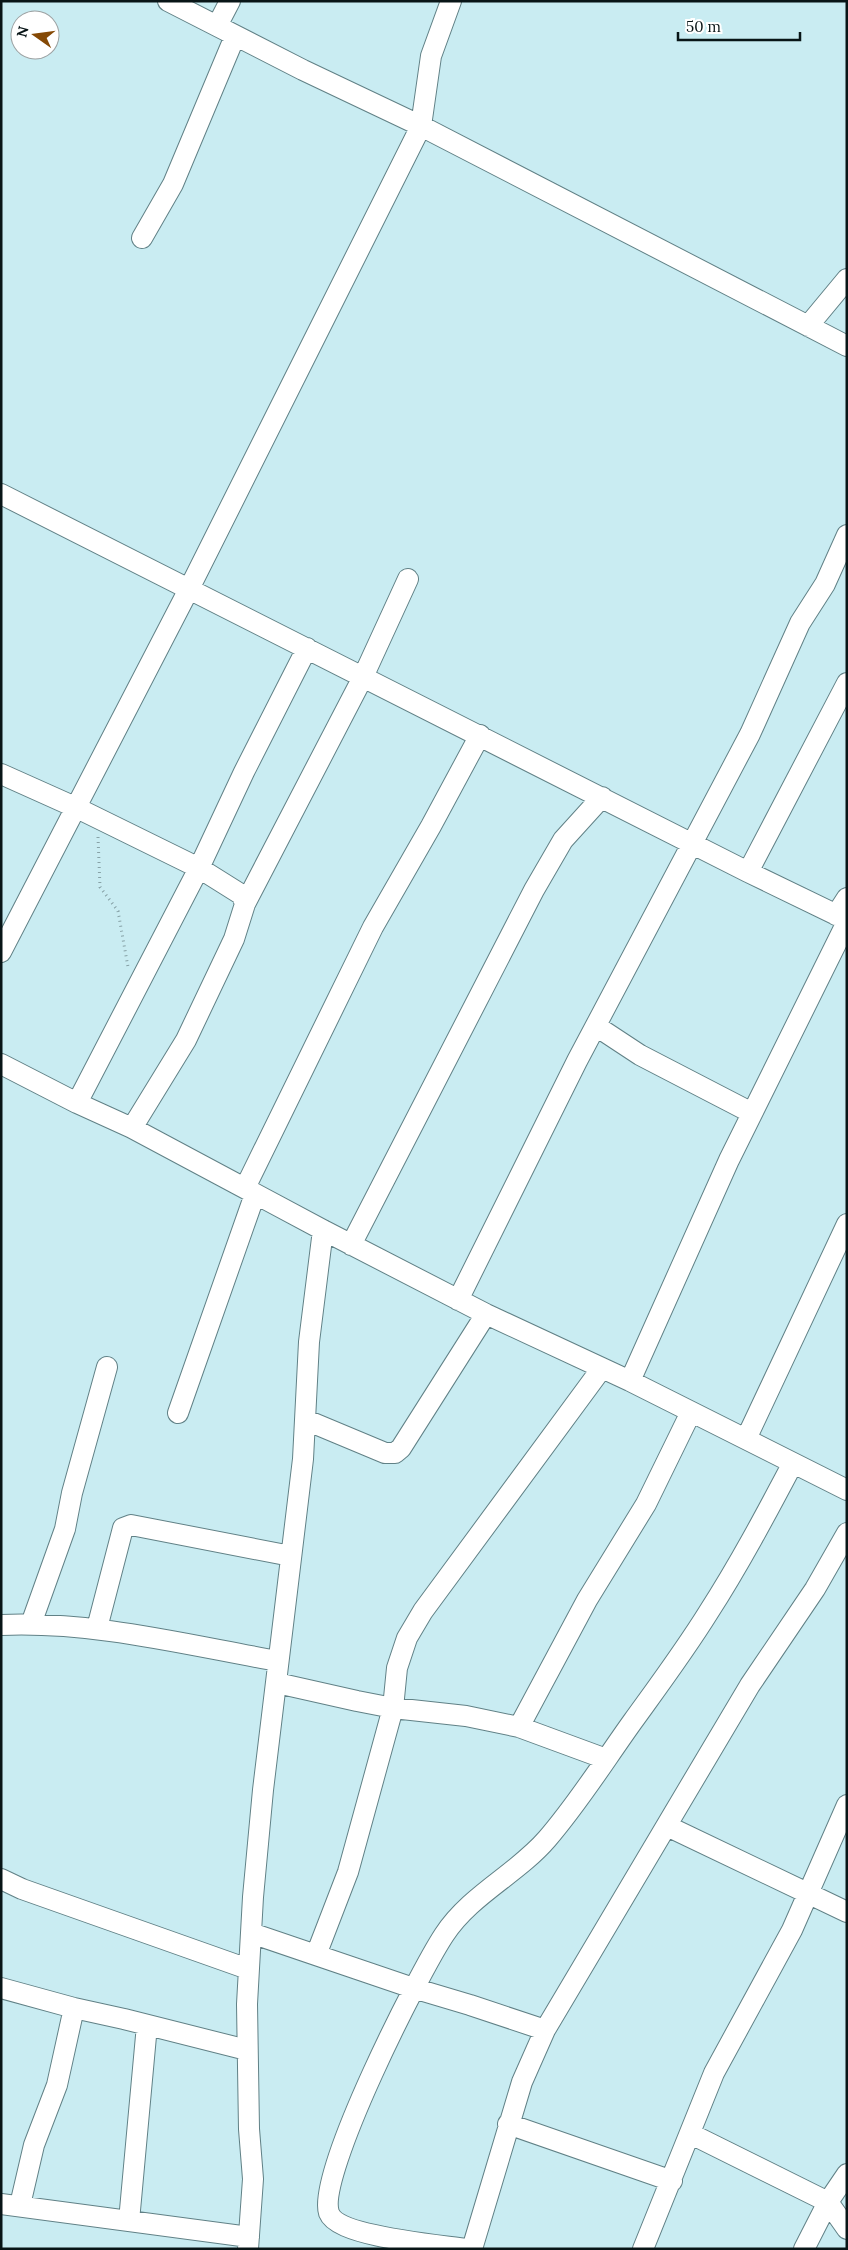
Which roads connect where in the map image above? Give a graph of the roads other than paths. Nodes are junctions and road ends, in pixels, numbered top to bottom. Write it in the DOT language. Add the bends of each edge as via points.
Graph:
graph roads {
  1 [pos="168,1"];
  2 [pos="230,1"];
  3 [pos="451,1"];
  4 [pos="217,26"];
  5 [pos="235,36"];
  6 [pos="421,126"];
  7 [pos="142,238"];
  8 [pos="847,279"];
  9 [pos="808,326"];
  10 [pos="847,346"];
  11 [pos="1,494"];
  12 [pos="847,535"];
  13 [pos="408,579"];
  14 [pos="189,589"];
  15 [pos="307,648"];
  16 [pos="364,676"];
  17 [pos="847,682"];
  18 [pos="480,735"];
  19 [pos="1,774"];
  20 [pos="602,797"];
  21 [pos="77,808"];
  22 [pos="692,843"];
  23 [pos="199,868"];
  24 [pos="748,872"];
  25 [pos="847,898"];
  26 [pos="246,904"];
  27 [pos="843,919"];
  28 [pos="1,952"];
  29 [pos="596,1026"];
  30 [pos="1,1064"];
  31 [pos="77,1103"];
  32 [pos="752,1113"];
  33 [pos="132,1128"];
  34 [pos="250,1191"];
  35 [pos="847,1224"];
  36 [pos="323,1230"];
  37 [pos="351,1245"];
  38 [pos="458,1300"];
  39 [pos="486,1314"];
  40 [pos="107,1367"];
  41 [pos="602,1368"];
  42 [pos="630,1381"];
  43 [pos="691,1412"];
  44 [pos="178,1413"];
  45 [pos="306,1420"];
  46 [pos="746,1438"];
  47 [pos="793,1463"];
  48 [pos="847,1490"];
  49 [pos="847,1533"];
  50 [pos="290,1556"];
  51 [pos="31,1624"];
  52 [pos="1,1625"];
  53 [pos="97,1628"];
  54 [pos="278,1661"];
  55 [pos="277,1682"];
  56 [pos="393,1708"];
  57 [pos="519,1727"];
  58 [pos="606,1759"];
  59 [pos="847,1805"];
  60 [pos="667,1826"];
  61 [pos="1,1879"];
  62 [pos="807,1893"];
  63 [pos="847,1912"];
  64 [pos="251,1933"];
  65 [pos="316,1955"];
  66 [pos="248,1969"];
  67 [pos="1,1988"];
  68 [pos="413,1988"];
  69 [pos="74,2008"];
  70 [pos="147,2025"];
  71 [pos="545,2030"];
  72 [pos="247,2050"];
  73 [pos="508,2124"];
  74 [pos="691,2134"];
  75 [pos="847,2174"];
  76 [pos="672,2181"];
  77 [pos="828,2202"];
  78 [pos="10,2204"];
  79 [pos="128,2220"];
  80 [pos="847,2229"];
  81 [pos="249,2243"];
  82 [pos="467,2249"];
  83 [pos="472,2249"];
  84 [pos="643,2249"];
  85 [pos="804,2249"];
  1 -- 4 [label="street"];
  2 -- 4 [label="street"];
  3 -- 6 [label="street" via="430,56"];
  4 -- 5 [label="street"];
  5 -- 6 [label="street"];
  5 -- 7 [label="street" via="173,184"];
  6 -- 9 [label="street"];
  6 -- 14 [label="street"];
  8 -- 9 [label="street"];
  9 -- 10 [label="street"];
  11 -- 14 [label="street"];
  12 -- 22 [label="street" via="826,584 800,624 750,734"];
  13 -- 16 [label="street"];
  14 -- 15 [label="street"];
  14 -- 21 [label="street"];
  15 -- 16 [label="street"];
  15 -- 23 [label="street"];
  16 -- 18 [label="street"];
  16 -- 26 [label="street"];
  17 -- 24 [label="street"];
  18 -- 20 [label="street"];
  18 -- 34 [label="street" via="373,926"];
  19 -- 21 [label="street"];
  20 -- 22 [label="street"];
  20 -- 37 [label="street" via="563,840 534,890"];
  21 -- 23 [label="street"];
  21 -- 28 [label="street"];
  22 -- 24 [label="street"];
  22 -- 29 [label="street"];
  23 -- 26 [label="street" via="242,895"];
  23 -- 31 [label="street"];
  24 -- 27 [label="street"];
  25 -- 27 [label="street"];
  26 -- 33 [label="street" via="234,939 186,1040"];
  27 -- 32 [label="street"];
  29 -- 32 [label="street" via="640,1055"];
  29 -- 38 [label="street"];
  30 -- 31 [label="street"];
  31 -- 33 [label="street"];
  32 -- 42 [label="street"];
  33 -- 34 [label="street"];
  34 -- 36 [label="street"];
  34 -- 44 [label="street"];
  35 -- 46 [label="street"];
  36 -- 37 [label="street"];
  36 -- 45 [label="street" via="309,1342"];
  37 -- 38 [label="street"];
  38 -- 39 [label="street"];
  39 -- 41 [label="street"];
  39 -- 45 [label="street" via="395,1453 377,1449"];
  40 -- 51 [label="street" via="65,1529"];
  41 -- 42 [label="street"];
  41 -- 56 [label="street" via="423,1611 407,1638 397,1668"];
  42 -- 43 [label="street"];
  43 -- 46 [label="street"];
  43 -- 57 [label="street" via="646,1504 587,1600"];
  45 -- 50 [label="street"];
  46 -- 47 [label="street"];
  47 -- 48 [label="street"];
  47 -- 58 [label="street" via="707,1615"];
  49 -- 60 [label="street" via="815,1588 750,1685"];
  50 -- 53 [label="street" via="131,1525 123,1528"];
  50 -- 54 [label="street"];
  51 -- 52 [label="street"];
  51 -- 53 [label="street"];
  53 -- 54 [label="street"];
  54 -- 55 [label="street"];
  55 -- 56 [label="street"];
  55 -- 64 [label="street" via="263,1790"];
  56 -- 57 [label="street" via="466,1716"];
  56 -- 65 [label="street" via="348,1872"];
  57 -- 58 [label="street"];
  58 -- 68 [label="street" via="545,1841 461,1914 446,1932"];
  59 -- 62 [label="street"];
  60 -- 62 [label="street"];
  60 -- 71 [label="street"];
  61 -- 66 [label="street"];
  62 -- 63 [label="street"];
  62 -- 74 [label="street" via="792,1930 714,2073"];
  64 -- 65 [label="street"];
  64 -- 66 [label="street"];
  65 -- 68 [label="street"];
  66 -- 72 [label="street"];
  67 -- 69 [label="street"];
  68 -- 71 [label="street"];
  68 -- 82 [label="street" via="357,2109 332,2180 329,2212 335,2222 363,2233"];
  69 -- 70 [label="street"];
  69 -- 78 [label="street" via="57,2085"];
  70 -- 72 [label="street"];
  70 -- 79 [label="street"];
  71 -- 73 [label="street"];
  72 -- 81 [label="street" via="253,2179"];
  73 -- 76 [label="street"];
  73 -- 83 [label="street"];
  74 -- 76 [label="street"];
  74 -- 77 [label="street"];
  75 -- 77 [label="street"];
  76 -- 84 [label="street"];
  77 -- 80 [label="street"];
  77 -- 85 [label="street"];
  78 -- 79 [label="street"];
  79 -- 81 [label="street"];
}
